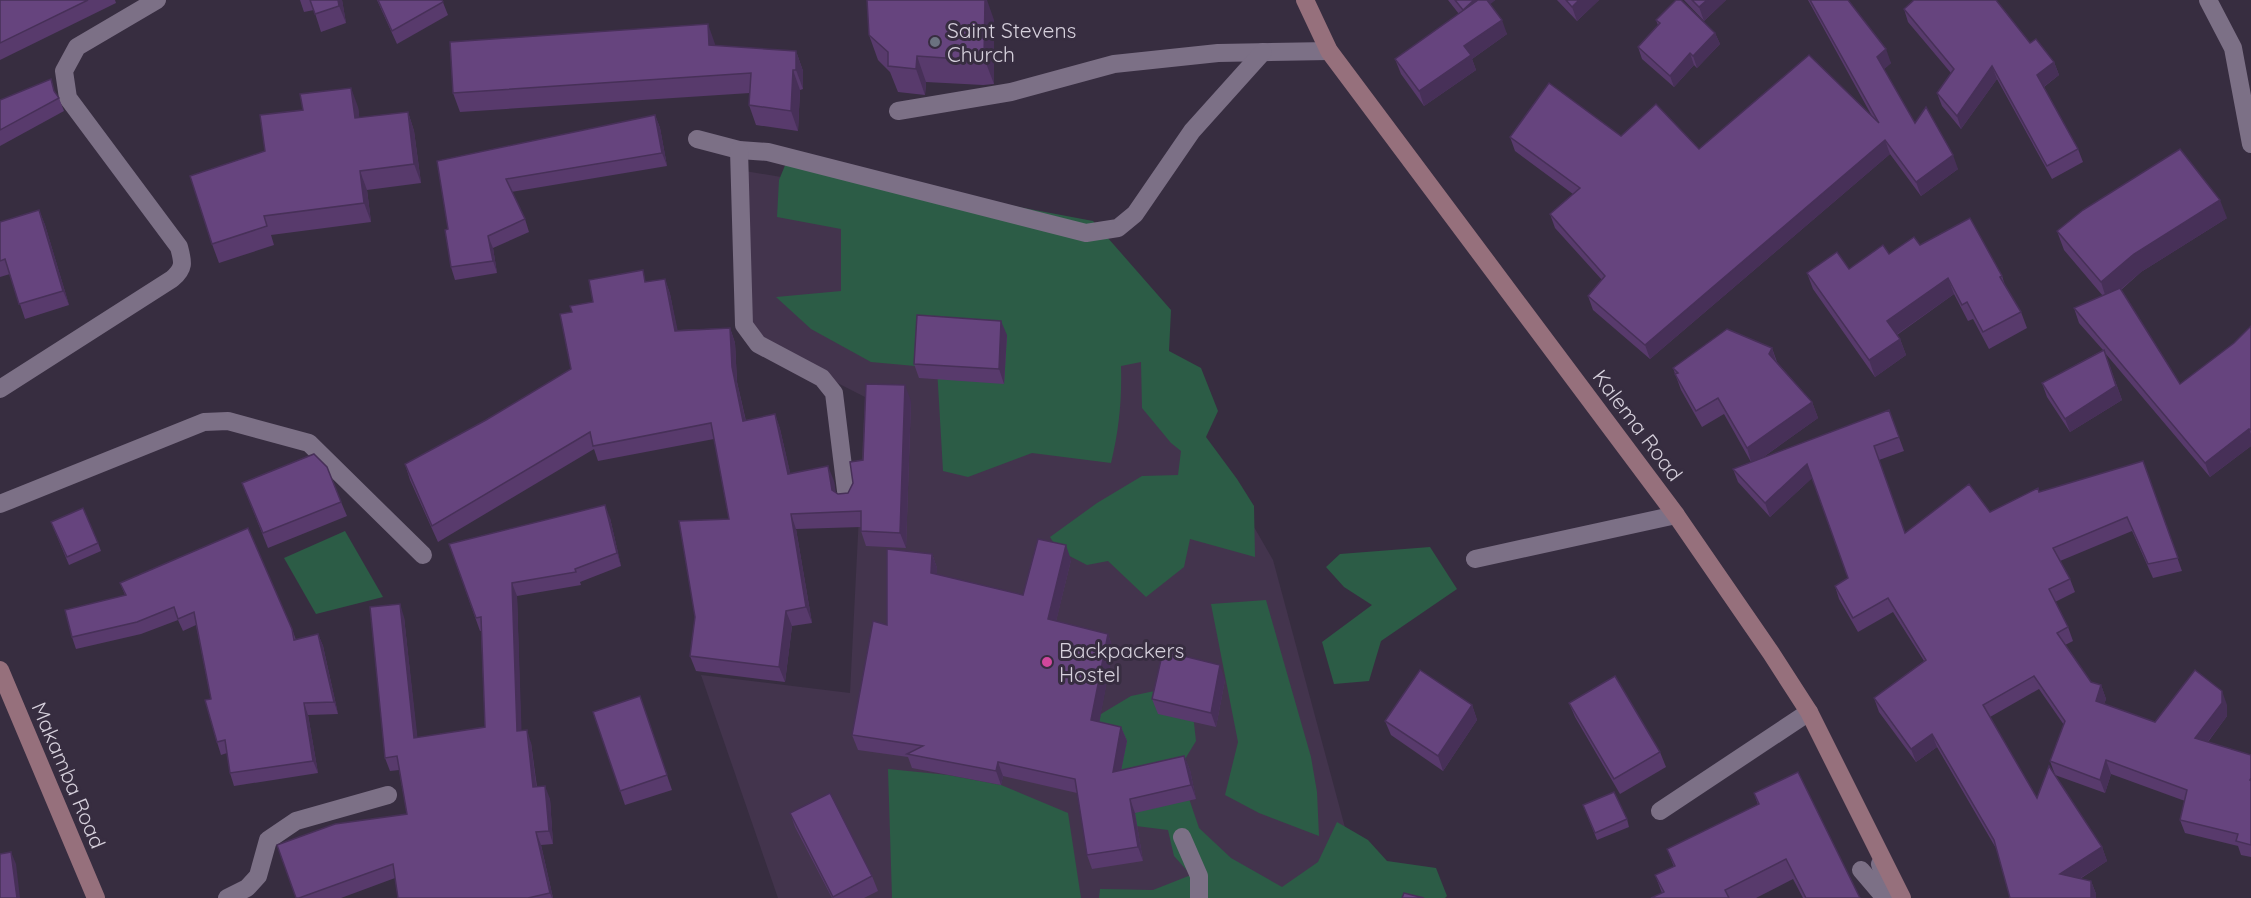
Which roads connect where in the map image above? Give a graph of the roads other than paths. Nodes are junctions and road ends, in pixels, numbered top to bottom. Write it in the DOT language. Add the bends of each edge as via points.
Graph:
graph roads {
  1 [pos="157,0"];
  2 [pos="1305,0"];
  3 [pos="2208,0"];
  4 [pos="1329,51"];
  5 [pos="1263,52"];
  6 [pos="898,111"];
  7 [pos="697,138"];
  8 [pos="2251,144"];
  9 [pos="739,150"];
  10 [pos="0,389"];
  11 [pos="847,499"];
  12 [pos="0,504"];
  13 [pos="1676,515"];
  14 [pos="423,555"];
  15 [pos="1475,559"];
  16 [pos="0,670"];
  17 [pos="1809,712"];
  18 [pos="388,795"];
  19 [pos="1660,811"];
  20 [pos="1182,837"];
  21 [pos="1873,840"];
  22 [pos="1861,870"];
  23 [pos="96,898"];
  24 [pos="227,898"];
  25 [pos="1199,898"];
  26 [pos="1885,898"];
  27 [pos="1890,898"];
  28 [pos="1902,898"];
  1 -- 10 [label="street" via="77,47 64,71 68,98 179,247 182,271"];
  2 -- 4 [label="street, Kalema Road"];
  3 -- 8 [label="street" via="2233,48"];
  4 -- 5 [label="street"];
  4 -- 13 [label="street, Kalema Road"];
  5 -- 6 [label="street" via="1114,64 1011,92"];
  5 -- 9 [label="street" via="1192,131 1135,214 1118,228 1086,233 768,152"];
  7 -- 9 [label="street"];
  9 -- 11 [label="street" via="744,325 758,344 822,378 834,393"];
  12 -- 14 [label="street" via="204,422 228,421 309,443"];
  13 -- 15 [label="street"];
  13 -- 17 [label="street, Kalema Road"];
  16 -- 23 [label="street, Makamba Road"];
  17 -- 19 [label="street"];
  17 -- 21 [label="street, Kalema Road"];
  18 -- 24 [label="street" via="296,821 268,840 258,876 247,888"];
  20 -- 25 [label="street" via="1199,876"];
  21 -- 27 [label="street"];
  21 -- 28 [label="street, Kalema Road"];
  22 -- 26 [label="street"];
}
